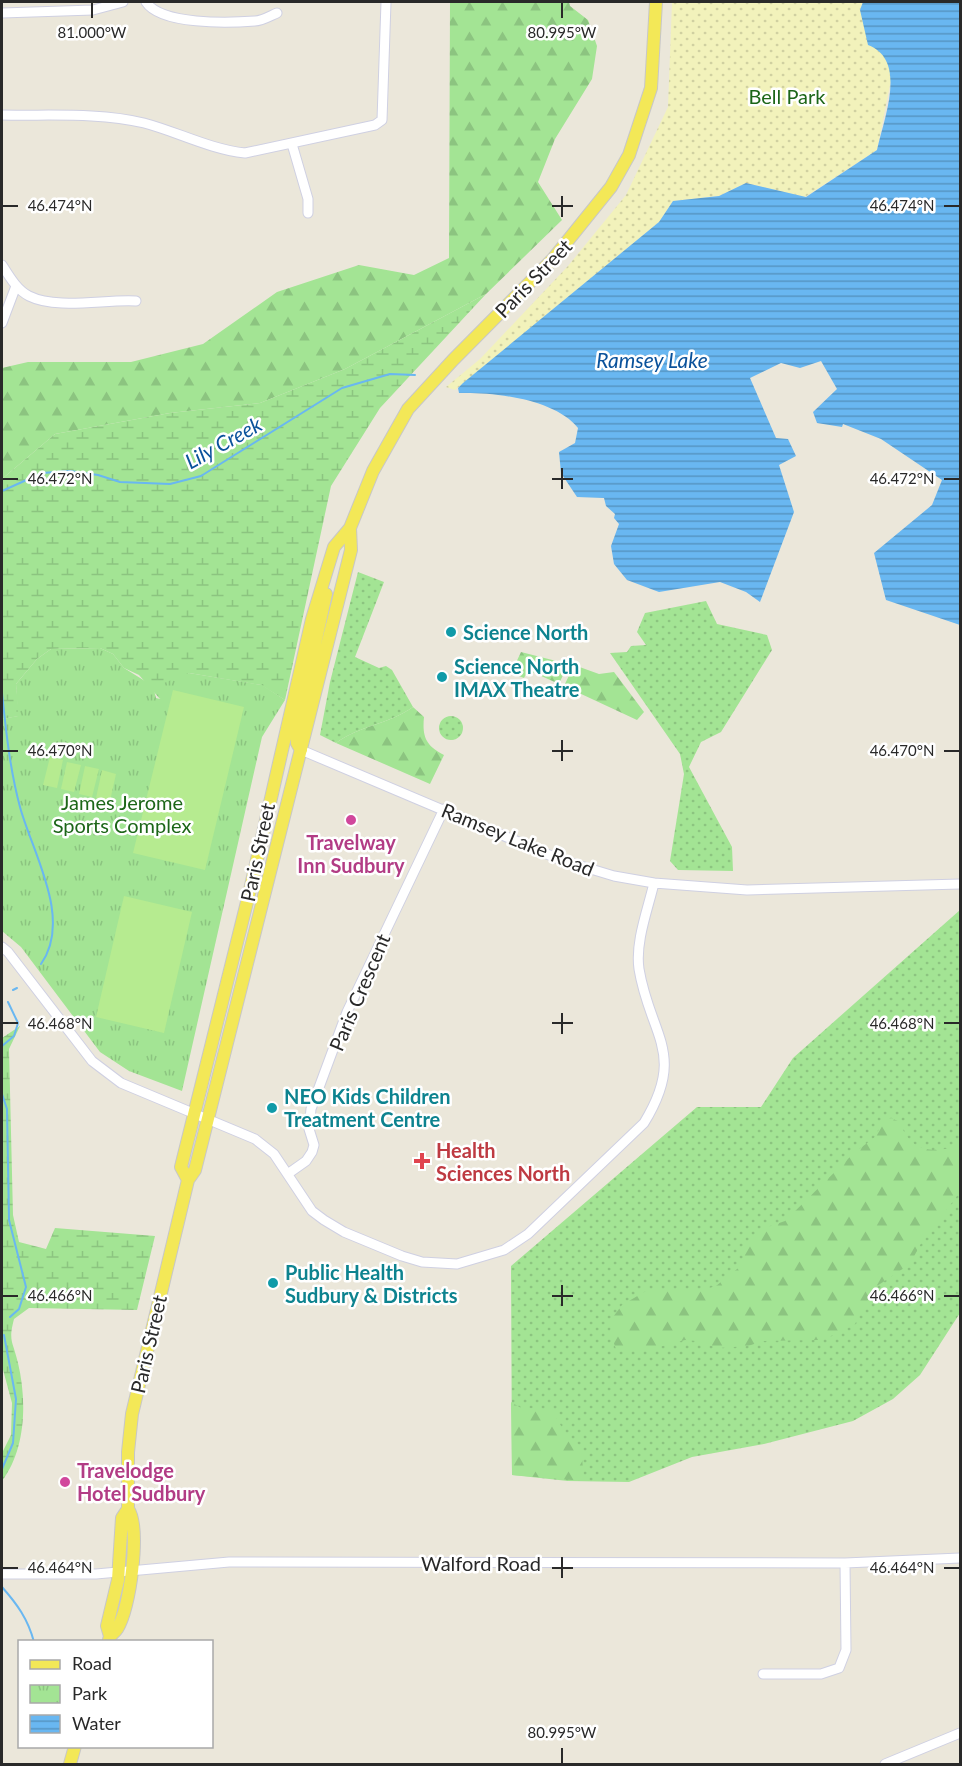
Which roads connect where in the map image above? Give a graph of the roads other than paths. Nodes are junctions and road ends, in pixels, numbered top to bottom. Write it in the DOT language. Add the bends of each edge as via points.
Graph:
graph roads {
  1 [pos="123,2"];
  2 [pos="146,2"];
  3 [pos="386,2"];
  4 [pos="656,2"];
  5 [pos="277,13"];
  6 [pos="2,14"];
  7 [pos="2,115"];
  8 [pos="292,144"];
  9 [pos="308,213"];
  10 [pos="2,265"];
  11 [pos="16,286"];
  12 [pos="136,301"];
  13 [pos="2,323"];
  14 [pos="350,528"];
  15 [pos="334,547"];
  16 [pos="301,750"];
  17 [pos="277,765"];
  18 [pos="444,809"];
  19 [pos="654,883"];
  20 [pos="960,884"];
  21 [pos="2,947"];
  22 [pos="195,1113"];
  23 [pos="208,1118"];
  24 [pos="289,1173"];
  25 [pos="188,1180"];
  26 [pos="960,1558"];
  27 [pos="845,1563"];
  28 [pos="125,1571"];
  29 [pos="2,1574"];
  30 [pos="109,1639"];
  31 [pos="763,1674"];
  32 [pos="960,1733"];
  33 [pos="74,1748"];
  34 [pos="70,1764"];
  35 [pos="885,1764"];
  1 -- 6 [label="street" via="93,10"];
  2 -- 5 [label="street" via="158,13 179,19 257,21"];
  3 -- 8 [label="street" via="382,120"];
  4 -- 14 [label="main road, Paris Street" via="651,88 629,155 611,187 553,259 408,409 373,471"];
  7 -- 8 [label="street" via="119,118 245,153"];
  8 -- 9 [label="street" via="308,199"];
  10 -- 11 [label="street"];
  11 -- 12 [label="street" via="28,296 48,302"];
  11 -- 13 [label="street"];
  14 -- 15 [label="main road, Paris Street"];
  14 -- 16 [label="main road, Paris Street" via="351,550"];
  15 -- 16 [label="main road" via="296,730"];
  15 -- 17 [label="main road, Paris Street" via="318,593"];
  16 -- 17 [label="main road" via="285,754"];
  16 -- 18 [label="street, Ramsey Lake Road"];
  16 -- 23 [label="main road, Paris Street"];
  17 -- 22 [label="main road, Paris Street"];
  18 -- 19 [label="street, Ramsey Lake Road" via="561,860"];
  18 -- 24 [label="street, Paris Crescent" via="347,1012 311,1109 312,1152"];
  19 -- 20 [label="street, Ramsey Lake Road" via="747,890"];
  19 -- 24 [label="street" via="640,943 639,968 664,1057 665,1075 659,1095 644,1123 528,1234 483,1258 457,1264 422,1262 344,1232 324,1220 312,1211"];
  21 -- 22 [label="street" via="92,1061 121,1083"];
  22 -- 23 [label="street"];
  22 -- 25 [label="main road, Paris Street" via="182,1167"];
  23 -- 24 [label="street" via="255,1139"];
  23 -- 25 [label="main road, Paris Street" via="195,1170"];
  25 -- 28 [label="main road, Paris Street" via="132,1414 128,1509 122,1518"];
  26 -- 27 [label="street, Walford Road"];
  27 -- 28 [label="street, Walford Road" via="229,1562"];
  27 -- 31 [label="street" via="846,1650 839,1668 821,1674"];
  28 -- 29 [label="street, Walford Road"];
  28 -- 30 [label="main road, Paris Street" via="129,1591 117,1629"];
  32 -- 35 [label="street"];
  33 -- 34 [label="main road"];
}
